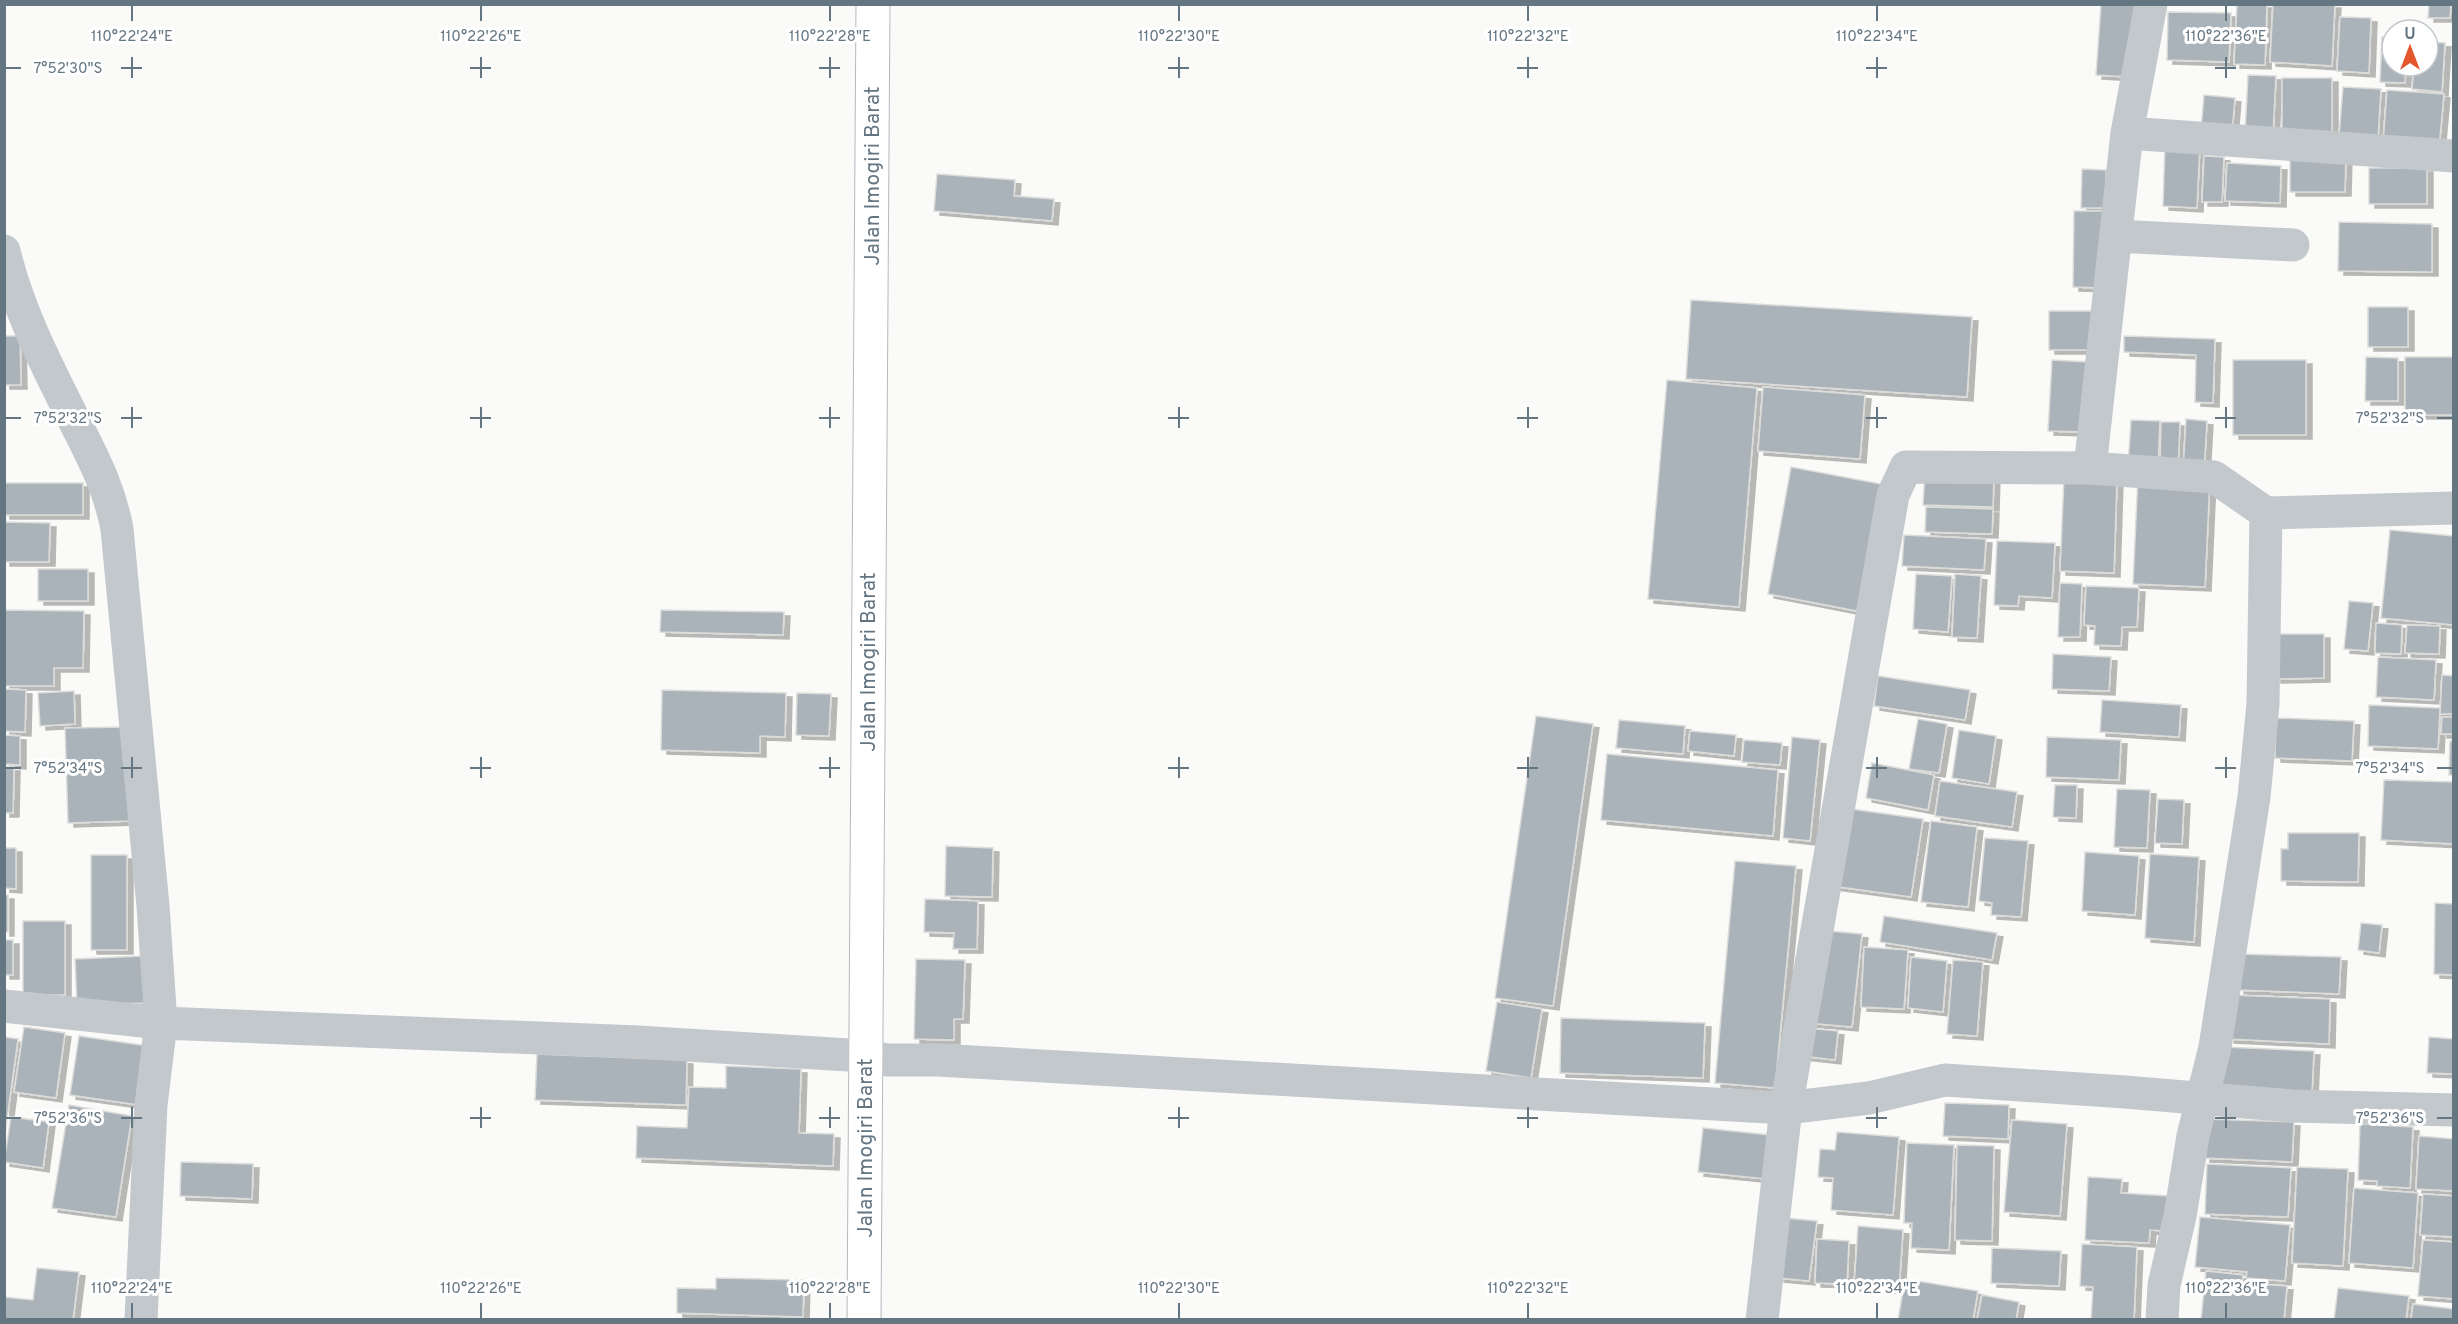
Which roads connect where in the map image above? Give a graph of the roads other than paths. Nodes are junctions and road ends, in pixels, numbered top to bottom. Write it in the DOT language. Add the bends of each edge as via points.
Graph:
graph roads {
  1 [pos="873,4"];
  2 [pos="2151,4"];
  3 [pos="2127,133"];
  4 [pos="2454,156"];
  5 [pos="2116,236"];
  6 [pos="2294,245"];
  7 [pos="4,251"];
  8 [pos="2090,468"];
  9 [pos="2454,508"];
  10 [pos="2266,513"];
  11 [pos="4,1006"];
  12 [pos="161,1023"];
  13 [pos="877,1058"];
  14 [pos="2200,1100"];
  15 [pos="1786,1108"];
  16 [pos="2454,1110"];
  17 [pos="141,1320"];
  18 [pos="864,1320"];
  19 [pos="1762,1320"];
  20 [pos="2162,1320"];
  1 -- 13 [label="main road, Jalan Imogiri Barat"];
  2 -- 3 [label="street"];
  3 -- 4 [label="street"];
  3 -- 5 [label="street"];
  5 -- 6 [label="street"];
  5 -- 8 [label="street"];
  7 -- 12 [label="street" via="37,344 109,492 113,509 144,799"];
  8 -- 10 [label="street" via="2214,477"];
  8 -- 15 [label="street" via="1906,466 1893,495"];
  9 -- 10 [label="street"];
  10 -- 14 [label="street" via="2263,704 2254,797 2215,1047"];
  11 -- 12 [label="street"];
  12 -- 13 [label="street" via="626,1041"];
  12 -- 17 [label="street" via="151,1106"];
  13 -- 15 [label="street"];
  13 -- 18 [label="main road, Jalan Imogiri Barat"];
  14 -- 15 [label="street" via="1945,1080 1869,1098"];
  14 -- 16 [label="street"];
  14 -- 20 [label="street" via="2164,1285"];
  15 -- 19 [label="street"];
}
